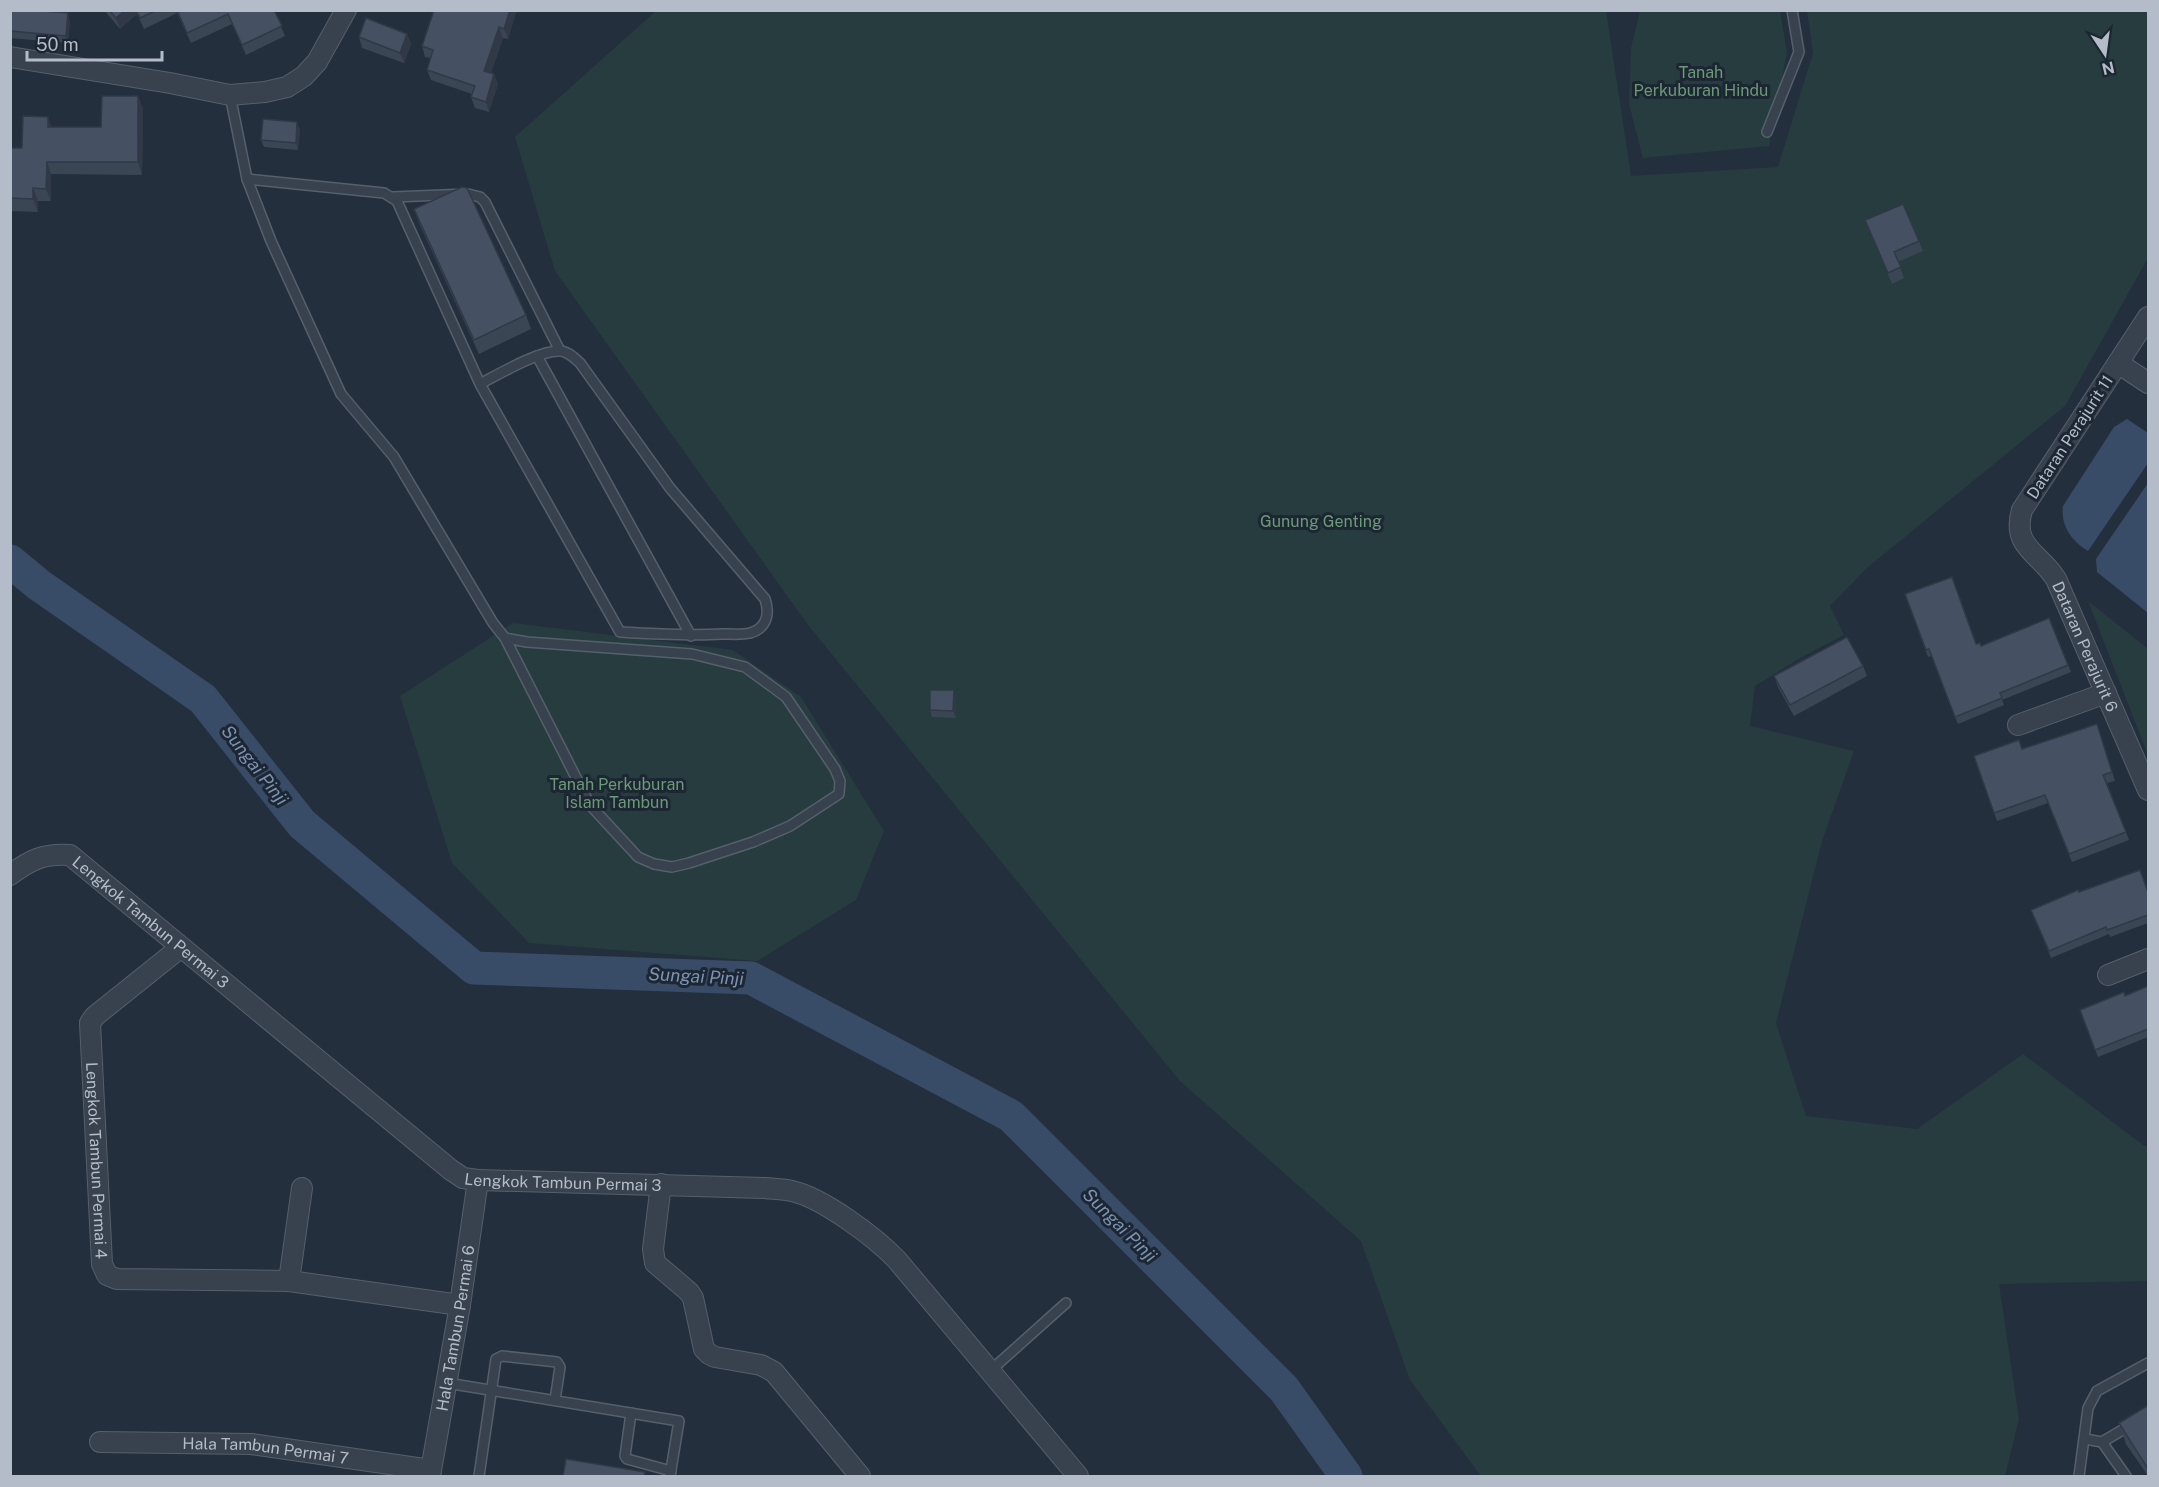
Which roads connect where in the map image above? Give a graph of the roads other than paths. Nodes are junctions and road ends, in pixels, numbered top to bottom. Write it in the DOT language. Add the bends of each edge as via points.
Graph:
graph roads {
  1 [pos="346,10"];
  2 [pos="1792,10"];
  3 [pos="10,57"];
  4 [pos="230,94"];
  5 [pos="1767,132"];
  6 [pos="247,178"];
  7 [pos="393,197"];
  8 [pos="2148,317"];
  9 [pos="560,351"];
  10 [pos="537,356"];
  11 [pos="2118,363"];
  12 [pos="2148,383"];
  13 [pos="480,384"];
  14 [pos="2022,510"];
  15 [pos="691,636"];
  16 [pos="505,638"];
  17 [pos="2106,693"];
  18 [pos="2018,725"];
  19 [pos="2148,790"];
  20 [pos="10,875"];
  21 [pos="180,948"];
  22 [pos="2148,959"];
  23 [pos="2108,975"];
  24 [pos="478,1180"];
  25 [pos="661,1184"];
  26 [pos="302,1188"];
  27 [pos="289,1281"];
  28 [pos="1066,1303"];
  29 [pos="460,1305"];
  30 [pos="2148,1363"];
  31 [pos="990,1371"];
  32 [pos="447,1383"];
  33 [pos="490,1390"];
  34 [pos="555,1401"];
  35 [pos="632,1413"];
  36 [pos="2148,1415"];
  37 [pos="2085,1439"];
  38 [pos="100,1442"];
  39 [pos="2102,1442"];
  40 [pos="431,1473"];
  41 [pos="671,1474"];
  42 [pos="479,1476"];
  43 [pos="860,1476"];
  44 [pos="1078,1476"];
  45 [pos="2079,1476"];
  46 [pos="2126,1476"];
  1 -- 4 [label="street" via="317,62 304,76 287,87"];
  2 -- 5 [label="lane" via="1799,52"];
  3 -- 4 [label="street"];
  4 -- 6 [label="lane"];
  6 -- 7 [label="lane"];
  6 -- 16 [label="lane" via="271,241 341,394 394,457"];
  7 -- 9 [label="lane" via="468,194 485,202"];
  7 -- 13 [label="lane"];
  8 -- 11 [label="street, Dataran Perajurit 11"];
  9 -- 10 [label="lane"];
  9 -- 15 [label="lane" via="580,363 670,488 765,600 767,618 750,633"];
  10 -- 13 [label="lane"];
  10 -- 15 [label="lane"];
  11 -- 12 [label="street"];
  11 -- 14 [label="street, Dataran Perajurit 11"];
  13 -- 15 [label="lane" via="620,632"];
  14 -- 17 [label="street, Dataran Perajurit 6" via="2019,532 2024,544 2056,579"];
  16 -- 16 [label="lane" via="547,645 692,654 745,667 786,698 835,769 840,781 839,794 790,826 689,863 672,867 638,857 590,805"];
  17 -- 18 [label="street"];
  17 -- 19 [label="street, Dataran Perajurit 6"];
  20 -- 21 [label="street, Lengkok Tambun Permai 3" via="36,858 70,855"];
  21 -- 24 [label="street, Lengkok Tambun Permai 3" via="451,1170"];
  21 -- 27 [label="street, Lengkok Tambun Permai 4" via="90,1023 103,1270 117,1279"];
  22 -- 23 [label="street"];
  24 -- 25 [label="street, Lengkok Tambun Permai 3"];
  24 -- 29 [label="street, Hala Tambun Permai 6"];
  25 -- 31 [label="street, Lengkok Tambun Permai 3" via="794,1191 819,1203 891,1253"];
  25 -- 43 [label="street" via="653,1249 655,1263 693,1298 704,1349 715,1357 761,1365 774,1372"];
  26 -- 27 [label="street"];
  27 -- 29 [label="street, Lengkok Tambun Permai 4"];
  28 -- 31 [label="lane"];
  29 -- 32 [label="street, Hala Tambun Permai 6"];
  30 -- 37 [label="lane" via="2097,1391 2088,1408"];
  31 -- 44 [label="street, Lengkok Tambun Permai 3"];
  32 -- 33 [label="lane"];
  32 -- 40 [label="street, Hala Tambun Permai 6"];
  33 -- 34 [label="lane"];
  33 -- 34 [label="lane" via="499,1357 557,1362 560,1367"];
  33 -- 42 [label="lane"];
  34 -- 35 [label="lane"];
  35 -- 41 [label="lane" via="625,1456"];
  35 -- 41 [label="lane" via="679,1421"];
  36 -- 39 [label="lane"];
  37 -- 39 [label="lane"];
  37 -- 45 [label="lane"];
  38 -- 40 [label="street, Hala Tambun Permai 7" via="251,1444"];
  39 -- 46 [label="lane"];
}
